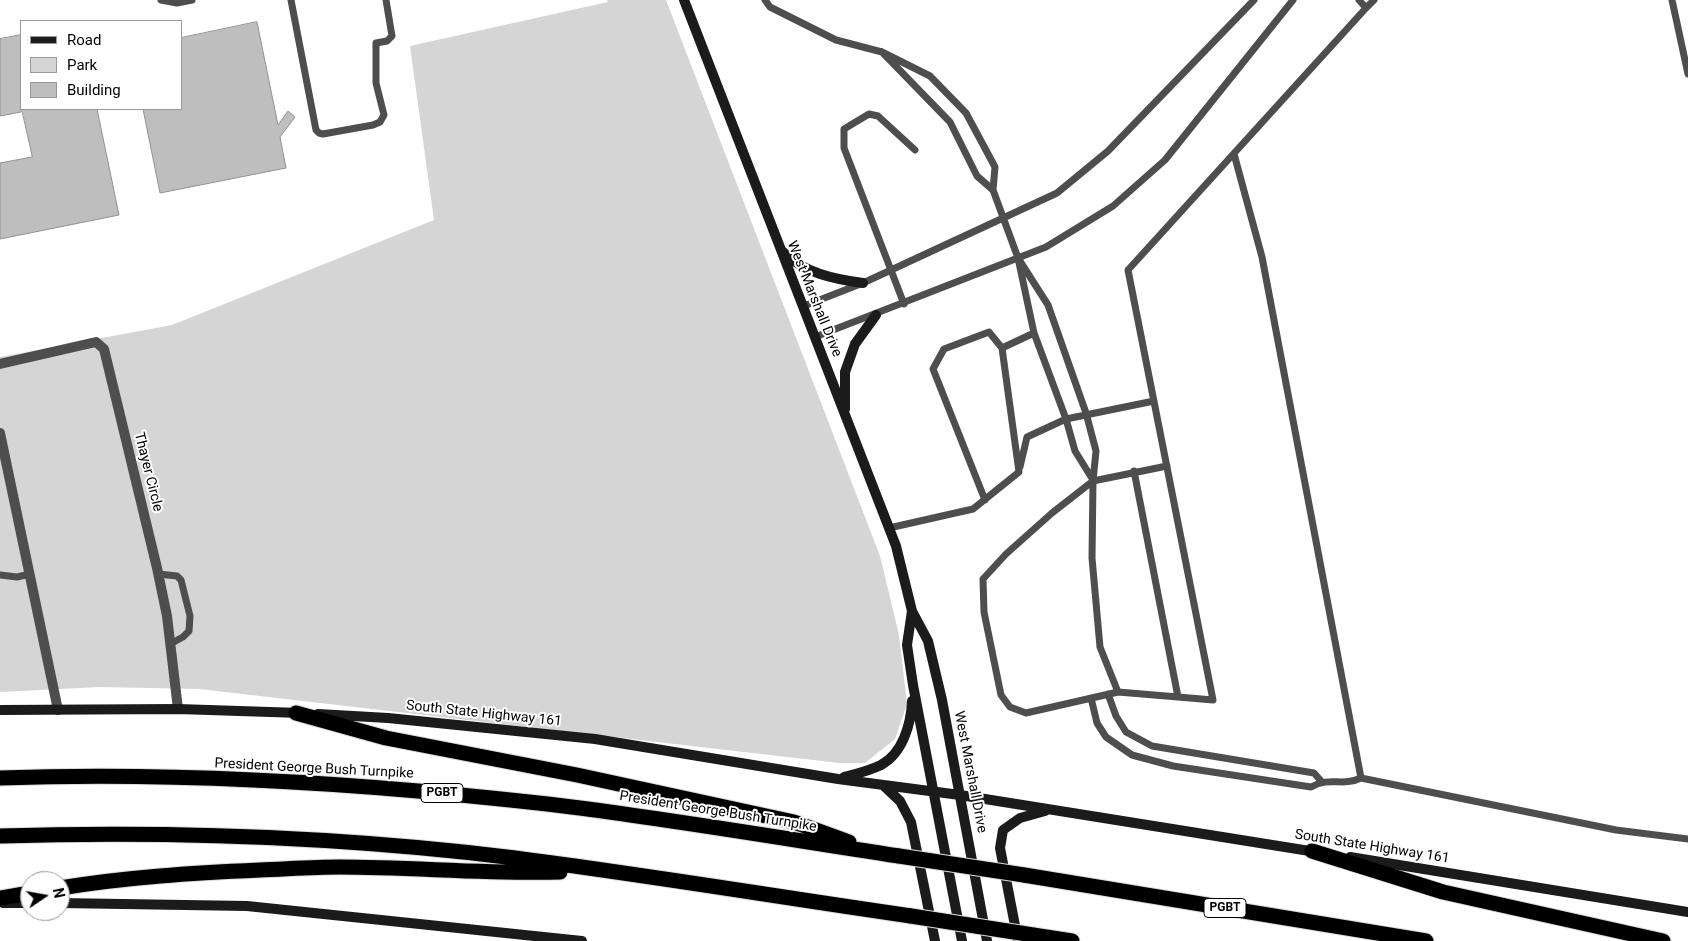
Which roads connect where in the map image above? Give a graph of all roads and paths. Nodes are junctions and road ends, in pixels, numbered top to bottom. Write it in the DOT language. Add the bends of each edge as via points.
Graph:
graph roads {
  1 [pos="162,0"];
  2 [pos="192,0"];
  3 [pos="291,0"];
  4 [pos="386,0"];
  5 [pos="684,0"];
  6 [pos="765,0"];
  7 [pos="1254,0"];
  8 [pos="1293,0"];
  9 [pos="1359,0"];
  10 [pos="1374,0"];
  11 [pos="1672,0"];
  12 [pos="1366,8"];
  13 [pos="882,52"];
  14 [pos="1688,74"];
  15 [pos="915,150"];
  16 [pos="1234,154"];
  17 [pos="993,190"];
  18 [pos="1004,219"];
  19 [pos="779,247"];
  20 [pos="1018,258"];
  21 [pos="890,270"];
  22 [pos="863,283"];
  23 [pos="904,304"];
  24 [pos="804,306"];
  25 [pos="876,315"];
  26 [pos="1034,333"];
  27 [pos="815,337"];
  28 [pos="1002,348"];
  29 [pos="0,364"];
  30 [pos="1154,401"];
  31 [pos="1086,413"];
  32 [pos="846,418"];
  33 [pos="1066,419"];
  34 [pos="0,432"];
  35 [pos="1167,466"];
  36 [pos="1134,471"];
  37 [pos="1019,472"];
  38 [pos="1093,481"];
  39 [pos="984,500"];
  40 [pos="889,528"];
  41 [pos="30,574"];
  42 [pos="158,574"];
  43 [pos="0,575"];
  44 [pos="912,611"];
  45 [pos="170,644"];
  46 [pos="913,685"];
  47 [pos="1118,692"];
  48 [pos="1108,694"];
  49 [pos="1178,697"];
  50 [pos="1091,698"];
  51 [pos="178,709"];
  52 [pos="0,710"];
  53 [pos="58,710"];
  54 [pos="296,713"];
  55 [pos="0,778"];
  56 [pos="1361,778"];
  57 [pos="838,779"];
  58 [pos="1322,782"];
  59 [pos="883,785"];
  60 [pos="933,792"];
  61 [pos="960,795"];
  62 [pos="1051,810"];
  63 [pos="0,836"];
  64 [pos="1688,839"];
  65 [pos="1312,851"];
  66 [pos="881,853"];
  67 [pos="601,870"];
  68 [pos="70,886"];
  69 [pos="20,895"];
  70 [pos="0,898"];
  71 [pos="0,903"];
  72 [pos="20,903"];
  73 [pos="70,903"];
  74 [pos="1688,912"];
  75 [pos="582,941"];
  76 [pos="935,941"];
  77 [pos="962,941"];
  78 [pos="987,941"];
  79 [pos="1018,941"];
  80 [pos="1072,941"];
  81 [pos="1426,941"];
  82 [pos="1663,941"];
  1 -- 2 [label="lane" via="177,3"];
  3 -- 4 [label="lane" via="316,130 323,134 373,125 384,115 376,83 376,43 387,41 392,36"];
  5 -- 19 [label="main road, West Marshall Drive"];
  6 -- 13 [label="lane" via="770,7 836,40"];
  7 -- 18 [label="lane" via="1108,151 1057,193"];
  8 -- 20 [label="lane" via="1166,160 1112,206 1046,247"];
  9 -- 12 [label="lane"];
  10 -- 12 [label="lane"];
  11 -- 14 [label="lane"];
  12 -- 16 [label="lane"];
  13 -- 17 [label="lane" via="950,122 977,176"];
  13 -- 17 [label="lane" via="930,76 966,113 995,167"];
  15 -- 21 [label="lane" via="878,116 869,114 844,129 844,148"];
  16 -- 30 [label="lane" via="1128,270"];
  16 -- 56 [label="lane" via="1262,258"];
  17 -- 18 [label="lane"];
  18 -- 20 [label="lane"];
  18 -- 21 [label="lane"];
  19 -- 22 [label="main road" via="790,259 814,272 835,280"];
  19 -- 24 [label="main road, West Marshall Drive"];
  20 -- 23 [label="lane"];
  20 -- 26 [label="lane"];
  20 -- 31 [label="lane" via="1048,306"];
  21 -- 22 [label="lane"];
  21 -- 23 [label="lane"];
  22 -- 24 [label="lane"];
  23 -- 25 [label="lane"];
  24 -- 27 [label="main road, West Marshall Drive"];
  25 -- 27 [label="lane"];
  25 -- 32 [label="main road" via="855,344 845,372"];
  26 -- 28 [label="lane"];
  26 -- 33 [label="lane"];
  27 -- 32 [label="main road, West Marshall Drive"];
  28 -- 37 [label="lane"];
  28 -- 39 [label="lane" via="989,332 944,349 933,369"];
  29 -- 42 [label="street, Thayer Circle" via="96,342 104,350"];
  30 -- 31 [label="lane"];
  30 -- 35 [label="lane"];
  31 -- 33 [label="lane"];
  31 -- 38 [label="lane" via="1096,451"];
  32 -- 40 [label="main road, West Marshall Drive"];
  33 -- 37 [label="lane" via="1027,437"];
  33 -- 38 [label="lane" via="1075,451"];
  34 -- 41 [label="street"];
  35 -- 36 [label="lane"];
  35 -- 49 [label="lane" via="1213,700"];
  36 -- 38 [label="lane"];
  36 -- 49 [label="lane"];
  37 -- 39 [label="lane"];
  38 -- 47 [label="lane" via="1092,558 1100,647"];
  38 -- 50 [label="lane" via="1052,513 983,579 984,612 1001,696 1010,706 1026,713"];
  39 -- 40 [label="lane" via="973,509"];
  40 -- 44 [label="main road, West Marshall Drive"];
  41 -- 43 [label="lane" via="17,577"];
  41 -- 53 [label="street"];
  42 -- 45 [label="street, Thayer Circle"];
  42 -- 45 [label="lane" via="176,576 181,580 190,616 189,631"];
  44 -- 46 [label="main road, West Marshall Drive" via="908,646"];
  44 -- 61 [label="main road, West Marshall Drive" via="928,641"];
  45 -- 51 [label="street, Thayer Circle"];
  46 -- 57 [label="main road" via="911,716 895,752 883,764"];
  46 -- 60 [label="main road, West Marshall Drive"];
  47 -- 48 [label="lane"];
  47 -- 49 [label="lane"];
  48 -- 50 [label="lane"];
  48 -- 58 [label="lane" via="1126,732 1152,746 1314,774"];
  50 -- 58 [label="lane" via="1097,724 1106,737 1132,755 1173,766 1312,787"];
  51 -- 53 [label="main road, South State Highway 161"];
  51 -- 54 [label="main road, South State Highway 161"];
  52 -- 53 [label="main road, South State Highway 161"];
  54 -- 57 [label="main road, South State Highway 161" via="388,718 596,739"];
  54 -- 66 [label="highway" via="386,738 794,822"];
  55 -- 66 [label="highway, President George Bush Turnpike / PGBT" via="202,779 393,789 580,808"];
  56 -- 58 [label="lane" via="1352,783"];
  56 -- 64 [label="lane" via="1616,830"];
  57 -- 59 [label="main road, South State Highway 161"];
  59 -- 60 [label="main road, South State Highway 161"];
  59 -- 76 [label="main road" via="900,801 911,822"];
  60 -- 61 [label="main road, South State Highway 161"];
  60 -- 77 [label="main road, West Marshall Drive"];
  61 -- 62 [label="main road, South State Highway 161"];
  61 -- 78 [label="main road, West Marshall Drive"];
  62 -- 65 [label="main road, South State Highway 161"];
  62 -- 79 [label="main road" via="1020,818 1003,830 1000,848"];
  63 -- 67 [label="highway" via="143,835 338,842 514,858"];
  65 -- 74 [label="main road, South State Highway 161"];
  65 -- 82 [label="highway" via="1443,892"];
  66 -- 81 [label="highway, President George Bush Turnpike / PGBT, bridge"];
  67 -- 68 [label="highway" via="512,873 338,867 173,874"];
  67 -- 80 [label="highway, bridge"];
  69 -- 70 [label="highway"];
  71 -- 72 [label="main road"];
  73 -- 75 [label="main road" via="247,906"];
}
